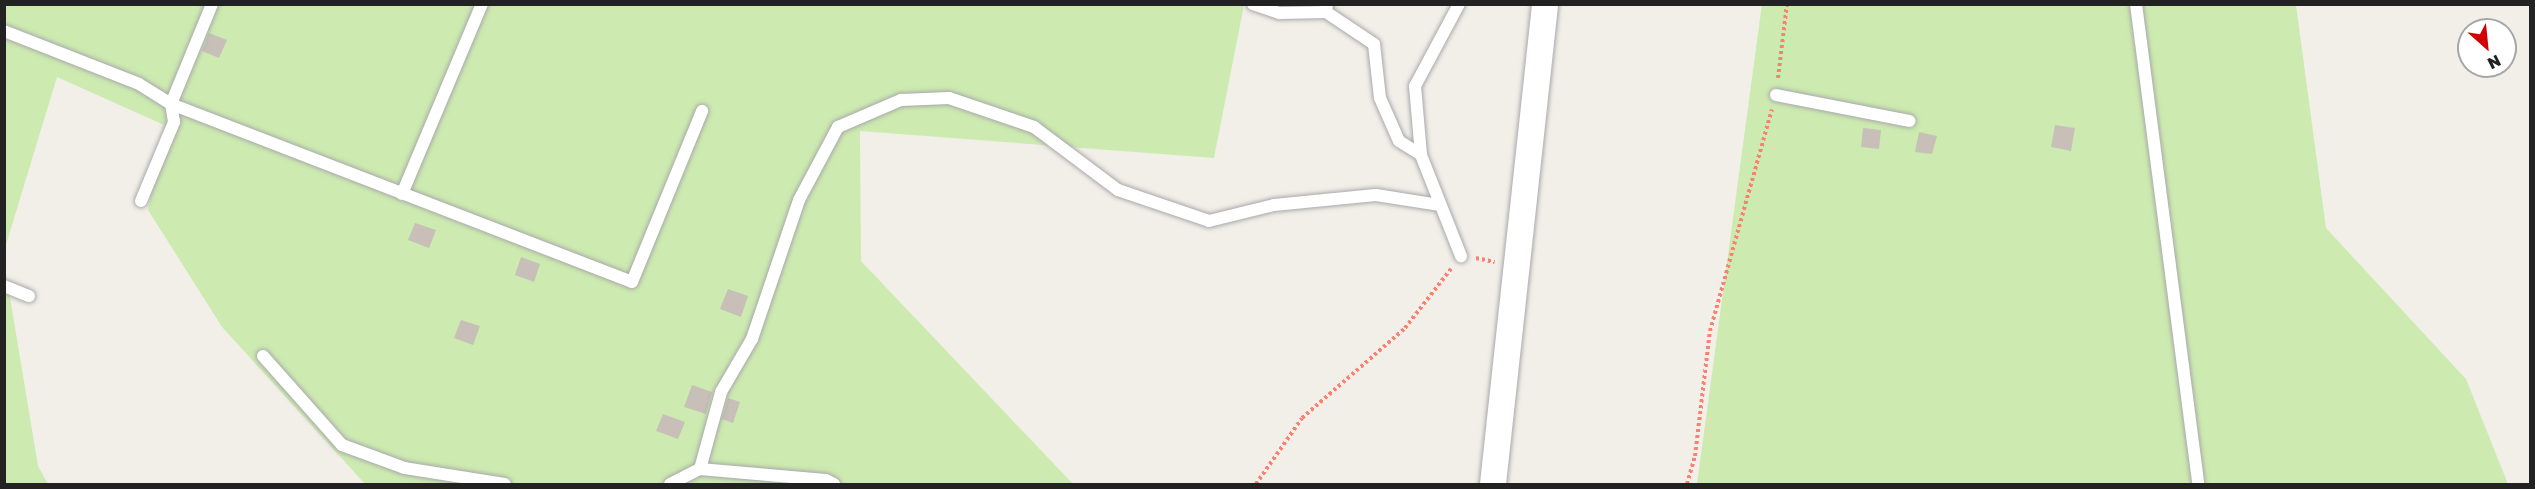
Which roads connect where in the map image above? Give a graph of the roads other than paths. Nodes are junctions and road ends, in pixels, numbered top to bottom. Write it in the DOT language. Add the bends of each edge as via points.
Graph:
graph roads {
  1 [pos="212,4"];
  2 [pos="482,4"];
  3 [pos="1253,4"];
  4 [pos="1459,4"];
  5 [pos="1545,4"];
  6 [pos="2136,4"];
  7 [pos="1327,8"];
  8 [pos="4,31"];
  9 [pos="1776,95"];
  10 [pos="171,104"];
  11 [pos="702,111"];
  12 [pos="1910,122"];
  13 [pos="1420,155"];
  14 [pos="402,194"];
  15 [pos="141,201"];
  16 [pos="1440,205"];
  17 [pos="1461,256"];
  18 [pos="4,286"];
  19 [pos="29,296"];
  20 [pos="263,356"];
  21 [pos="700,469"];
  22 [pos="505,484"];
  23 [pos="670,484"];
  24 [pos="834,484"];
  25 [pos="1493,484"];
  26 [pos="2198,484"];
  1 -- 10 [label="lane"];
  2 -- 14 [label="lane"];
  3 -- 7 [label="lane" via="1279,12"];
  4 -- 13 [label="lane" via="1415,86"];
  5 -- 25 [label="street"];
  6 -- 26 [label="lane"];
  7 -- 13 [label="lane" via="1374,44 1380,98 1399,141"];
  8 -- 10 [label="lane" via="139,84"];
  9 -- 12 [label="lane"];
  10 -- 14 [label="lane"];
  10 -- 15 [label="lane" via="174,123"];
  11 -- 14 [label="lane" via="632,282"];
  13 -- 16 [label="lane"];
  16 -- 17 [label="lane"];
  16 -- 21 [label="lane" via="1376,195 1274,204 1209,221 1118,190 1034,127 949,98 901,100 838,127 799,200 752,339 721,392"];
  18 -- 19 [label="lane"];
  20 -- 22 [label="lane" via="342,445 405,468"];
  21 -- 23 [label="lane"];
  21 -- 24 [label="lane" via="826,480"];
}
